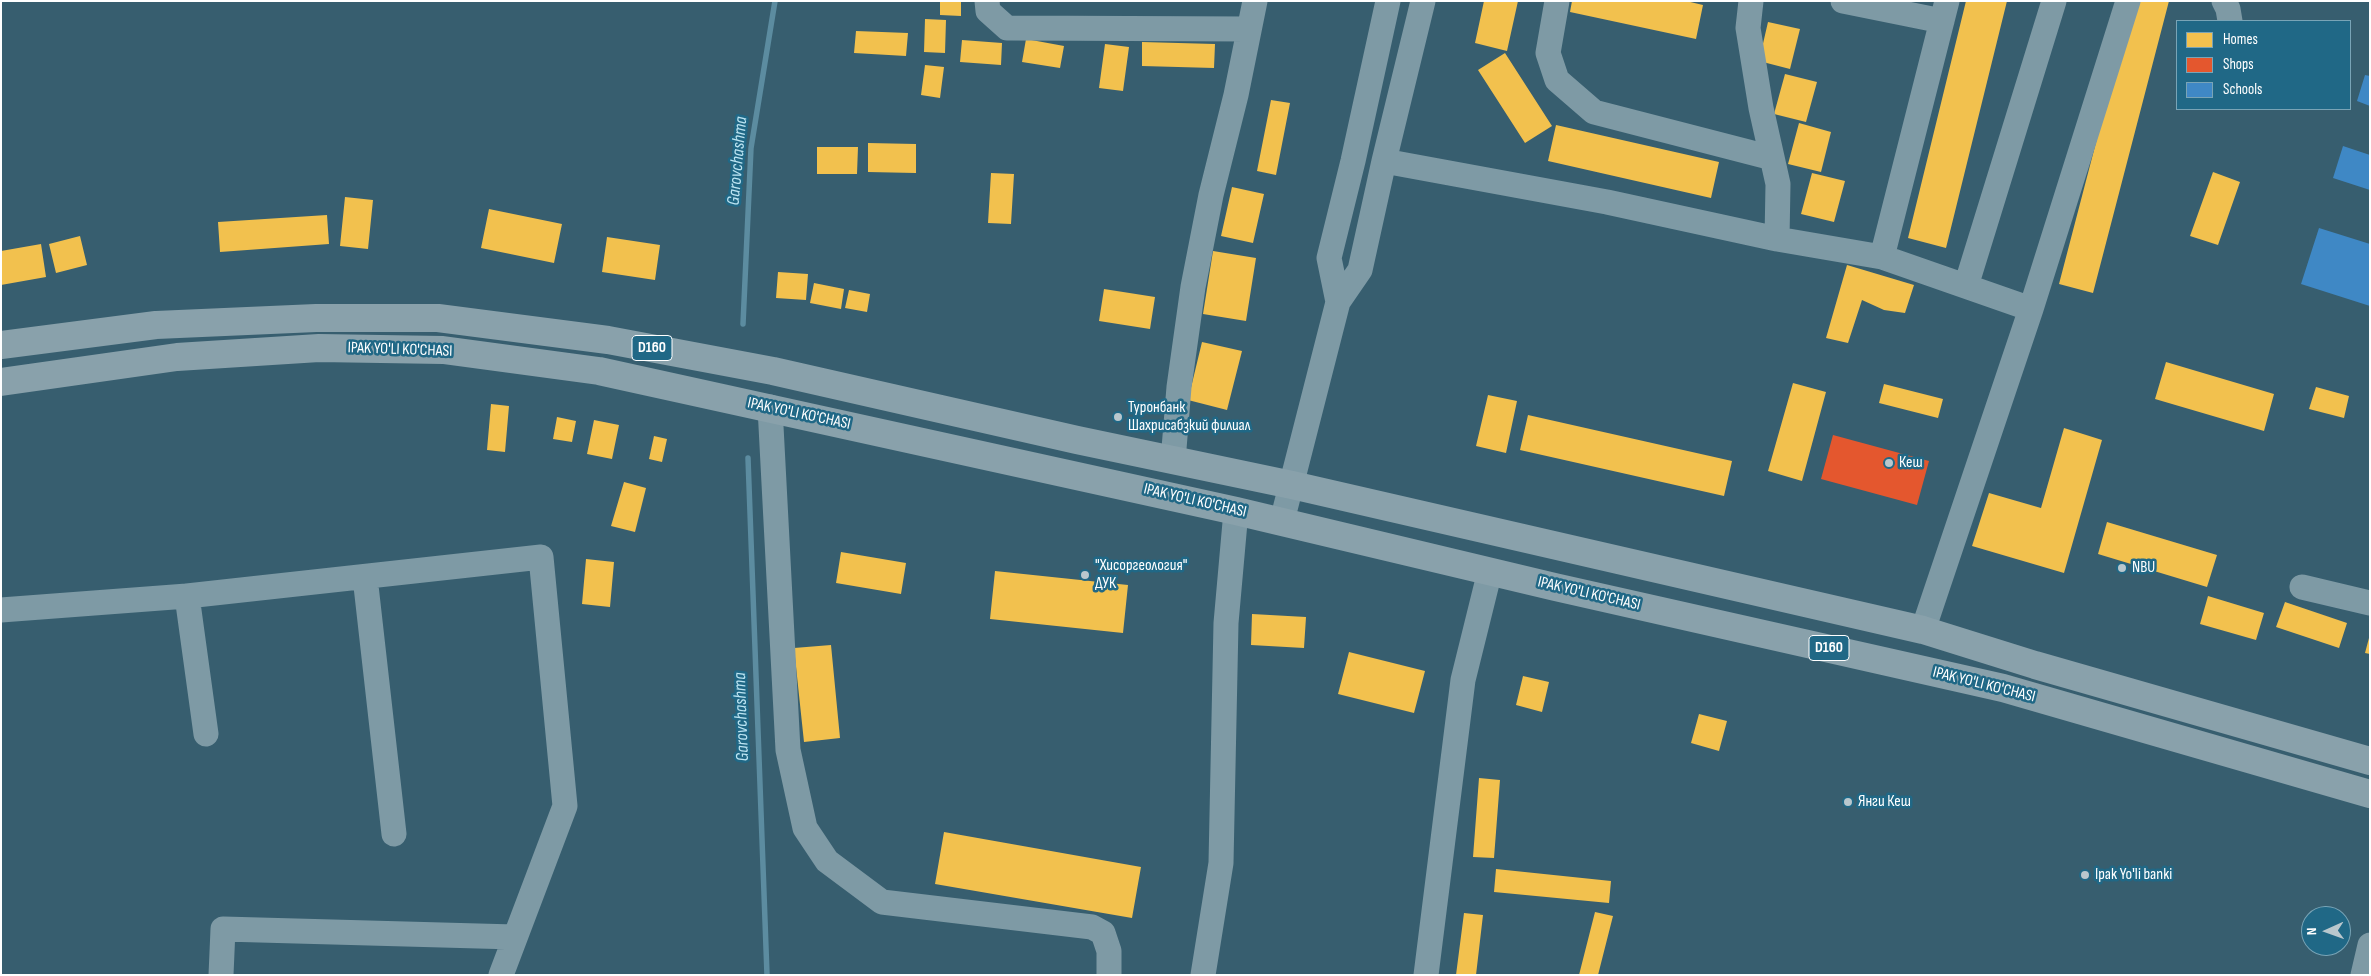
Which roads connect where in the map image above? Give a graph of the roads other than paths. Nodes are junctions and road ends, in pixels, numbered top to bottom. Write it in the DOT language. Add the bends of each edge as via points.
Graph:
graph roads {
  1 [pos="987,1"];
  2 [pos="1255,1"];
  3 [pos="1388,1"];
  4 [pos="1423,1"];
  5 [pos="1557,1"];
  6 [pos="1750,1"];
  7 [pos="1843,1"];
  8 [pos="2054,1"];
  9 [pos="2128,1"];
  10 [pos="2224,1"];
  11 [pos="1945,11"];
  12 [pos="2230,20"];
  13 [pos="1249,29"];
  14 [pos="1772,158"];
  15 [pos="1384,161"];
  16 [pos="1777,239"];
  17 [pos="1882,257"];
  18 [pos="1966,286"];
  19 [pos="1338,302"];
  20 [pos="2031,309"];
  21 [pos="1,345"];
  22 [pos="1,382"];
  23 [pos="770,407"];
  24 [pos="1173,461"];
  25 [pos="1292,485"];
  26 [pos="1236,510"];
  27 [pos="1282,522"];
  28 [pos="1490,571"];
  29 [pos="364,576"];
  30 [pos="2302,587"];
  31 [pos="187,596"];
  32 [pos="2370,603"];
  33 [pos="1,610"];
  34 [pos="1923,630"];
  35 [pos="206,734"];
  36 [pos="2370,762"];
  37 [pos="2370,794"];
  38 [pos="394,834"];
  39 [pos="515,937"];
  40 [pos="2370,945"];
  41 [pos="220,975"];
  42 [pos="501,975"];
  43 [pos="1109,975"];
  44 [pos="1203,975"];
  45 [pos="1426,975"];
  46 [pos="2363,975"];
  1 -- 13 [label="street" via="988,11 1007,28"];
  2 -- 13 [label="street"];
  3 -- 19 [label="street" via="1329,258"];
  4 -- 15 [label="street"];
  5 -- 14 [label="street" via="1548,53 1557,80 1594,112"];
  6 -- 14 [label="street" via="1748,28"];
  7 -- 11 [label="street"];
  8 -- 18 [label="street"];
  9 -- 20 [label="street"];
  10 -- 12 [label="street"];
  11 -- 17 [label="street"];
  13 -- 24 [label="street" via="1193,287"];
  14 -- 16 [label="street" via="1778,184"];
  15 -- 16 [label="street" via="1607,202"];
  15 -- 19 [label="street" via="1360,270"];
  16 -- 17 [label="street"];
  17 -- 18 [label="street"];
  18 -- 20 [label="street"];
  19 -- 25 [label="street"];
  20 -- 34 [label="street"];
  21 -- 24 [label="main road, IPAK YO'LI KO'CHASI / D160" via="156,325 316,318 438,318 608,340 773,371"];
  22 -- 23 [label="main road, IPAK YO'LI KO'CHASI / D160" via="177,357 319,348 443,350 599,371"];
  23 -- 26 [label="main road, IPAK YO'LI KO'CHASI / D160"];
  23 -- 43 [label="street" via="788,750 805,828 827,861 882,902 1092,927 1103,933 1109,951"];
  24 -- 25 [label="main road, IPAK YO'LI KO'CHASI / D160"];
  25 -- 27 [label="street"];
  25 -- 34 [label="main road, IPAK YO'LI KO'CHASI / D160"];
  26 -- 27 [label="main road, IPAK YO'LI KO'CHASI / D160"];
  26 -- 44 [label="street" via="1226,623 1221,863"];
  27 -- 28 [label="main road, IPAK YO'LI KO'CHASI / D160"];
  28 -- 37 [label="main road, IPAK YO'LI KO'CHASI / D160" via="2003,688"];
  28 -- 45 [label="street" via="1463,680"];
  29 -- 31 [label="street"];
  29 -- 38 [label="street"];
  29 -- 39 [label="street" via="541,557 565,806"];
  30 -- 32 [label="street"];
  31 -- 33 [label="street"];
  31 -- 35 [label="street"];
  34 -- 36 [label="main road, IPAK YO'LI KO'CHASI / D160"];
  39 -- 41 [label="street" via="223,929"];
  39 -- 42 [label="street"];
  40 -- 46 [label="street"];
}
